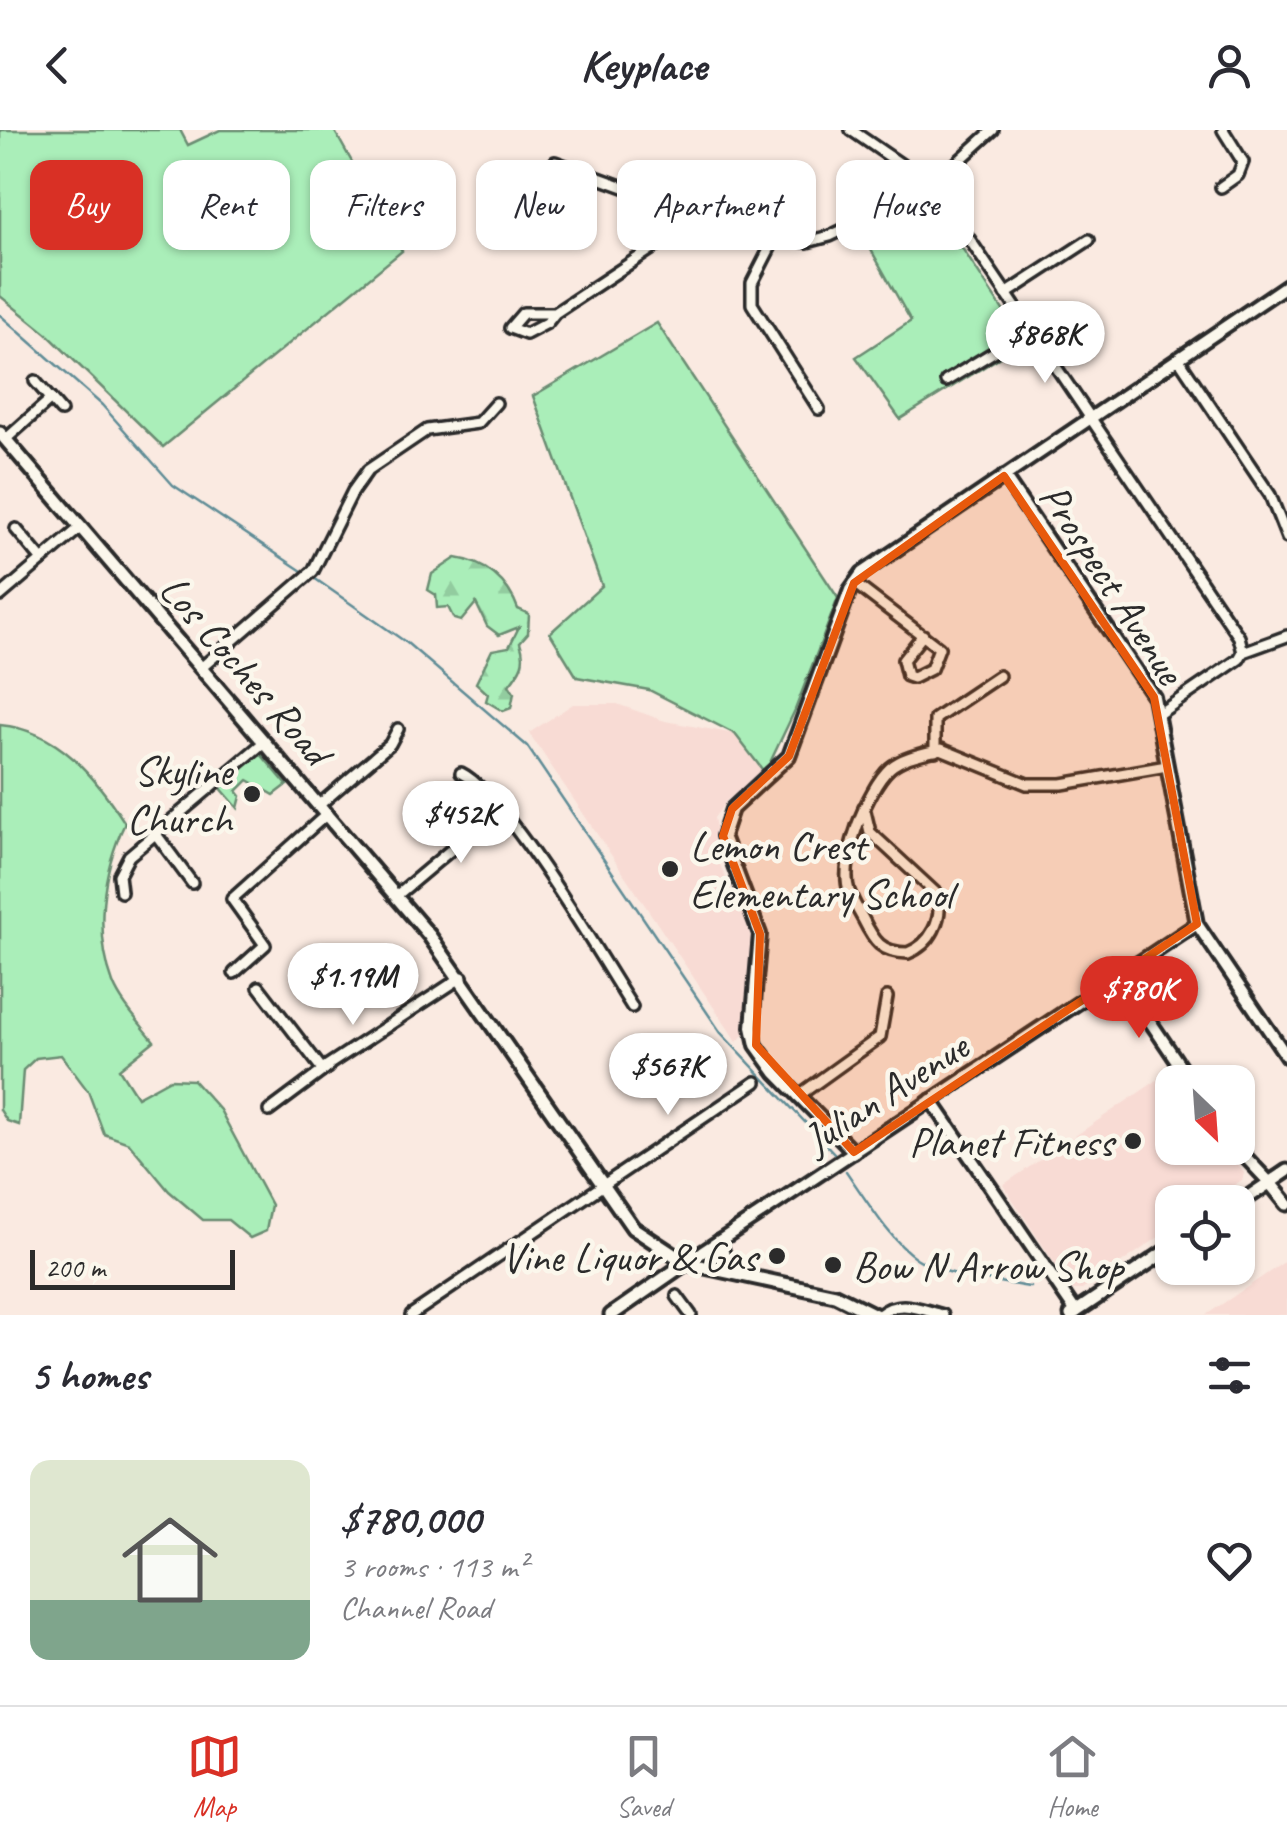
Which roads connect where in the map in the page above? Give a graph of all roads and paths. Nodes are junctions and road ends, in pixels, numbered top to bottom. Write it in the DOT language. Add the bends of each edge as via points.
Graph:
graph roads {
  1 [pos="852,130"];
  2 [pos="993,130"];
  3 [pos="1223,130"];
  4 [pos="896,160"];
  5 [pos="960,160"];
  6 [pos="1221,186"];
  7 [pos="1089,240"];
  8 [pos="974,247"];
  9 [pos="650,250"];
  10 [pos="769,250"];
  11 [pos="1287,285"];
  12 [pos="1006,294"];
  13 [pos="555,313"];
  14 [pos="1030,330"];
  15 [pos="1178,358"];
  16 [pos="34,381"];
  17 [pos="946,381"];
  18 [pos="51,398"];
  19 [pos="496,403"];
  20 [pos="819,409"];
  21 [pos="61,411"];
  22 [pos="1091,418"];
  23 [pos="2,436"];
  24 [pos="1004,476"];
  25 [pos="81,528"];
  26 [pos="16,529"];
  27 [pos="1287,538"];
  28 [pos="42,560"];
  29 [pos="854,583"];
  30 [pos="0,596"];
  31 [pos="923,635"];
  32 [pos="1287,636"];
  33 [pos="1243,652"];
  34 [pos="202,668"];
  35 [pos="999,676"];
  36 [pos="1160,713"];
  37 [pos="398,729"];
  38 [pos="263,743"];
  39 [pos="935,750"];
  40 [pos="1167,766"];
  41 [pos="462,773"];
  42 [pos="492,800"];
  43 [pos="864,807"];
  44 [pos="323,809"];
  45 [pos="155,833"];
  46 [pos="192,883"];
  47 [pos="121,892"];
  48 [pos="396,896"];
  49 [pos="1197,924"];
  50 [pos="234,973"];
  51 [pos="1120,976"];
  52 [pos="462,977"];
  53 [pos="259,987"];
  54 [pos="887,997"];
  55 [pos="632,1007"];
  56 [pos="1287,1057"];
  57 [pos="1180,1065"];
  58 [pos="328,1067"];
  59 [pos="756,1082"];
  60 [pos="798,1096"];
  61 [pos="931,1100"];
  62 [pos="269,1111"];
  63 [pos="854,1152"];
  64 [pos="1254,1165"];
  65 [pos="1287,1171"];
  66 [pos="1270,1182"];
  67 [pos="603,1186"];
  68 [pos="1255,1192"];
  69 [pos="1287,1204"];
  70 [pos="720,1241"];
  71 [pos="1155,1259"];
  72 [pos="686,1263"];
  73 [pos="740,1276"];
  74 [pos="678,1296"];
  75 [pos="1074,1314"];
  76 [pos="411,1315"];
  77 [pos="611,1315"];
  78 [pos="691,1315"];
  79 [pos="877,1315"];
  80 [pos="942,1315"];
  1 -- 4 [label="street"];
  2 -- 5 [label="street"];
  3 -- 6 [label="street" via="1243,162 1238,175"];
  7 -- 12 [label="street"];
  8 -- 12 [label="street"];
  9 -- 13 [label="street"];
  10 -- 20 [label="street" via="752,283 752,304"];
  11 -- 15 [label="street"];
  12 -- 14 [label="street"];
  13 -- 13 [label="street" via="522,313 510,328 526,334"];
  14 -- 17 [label="street"];
  14 -- 22 [label="street"];
  15 -- 22 [label="street"];
  15 -- 27 [label="street" via="1270,495"];
  16 -- 18 [label="street"];
  18 -- 21 [label="street"];
  18 -- 23 [label="street"];
  19 -- 34 [label="street" via="478,424 428,430 368,470 313,571"];
  22 -- 24 [label="street"];
  22 -- 33 [label="street"];
  23 -- 25 [label="main road, Los Coches Road"];
  24 -- 29 [label="street"];
  24 -- 36 [label="street, Prospect Avenue"];
  25 -- 28 [label="street"];
  25 -- 34 [label="main road, Los Coches Road"];
  26 -- 28 [label="street"];
  28 -- 30 [label="street"];
  29 -- 31 [label="street"];
  29 -- 60 [label="street" via="789,756 736,804 723,831 760,934 753,1036 762,1057"];
  31 -- 31 [label="street" via="939,648 937,661 907,676 903,660"];
  32 -- 33 [label="street"];
  33 -- 36 [label="street"];
  34 -- 38 [label="main road, Los Coches Road"];
  35 -- 39 [label="street" via="935,720"];
  36 -- 40 [label="street, Prospect Avenue"];
  37 -- 44 [label="street"];
  38 -- 44 [label="main road, Los Coches Road"];
  38 -- 45 [label="street"];
  39 -- 40 [label="street" via="956,752 1026,784"];
  39 -- 43 [label="street" via="890,768"];
  40 -- 49 [label="street, Prospect Avenue"];
  41 -- 42 [label="street"];
  42 -- 48 [label="street" via="452,849"];
  42 -- 55 [label="street"];
  43 -- 43 [label="street" via="848,890 873,940 908,953 930,939 938,896 870,832"];
  44 -- 48 [label="main road, Los Coches Road"];
  44 -- 50 [label="street" via="232,900 265,945"];
  45 -- 46 [label="street"];
  45 -- 47 [label="street" via="122,866"];
  48 -- 52 [label="main road, Los Coches Road"];
  49 -- 51 [label="street, Julian Avenue"];
  49 -- 56 [label="street, Prospect Avenue"];
  51 -- 57 [label="street"];
  51 -- 61 [label="street, Julian Avenue"];
  52 -- 58 [label="street"];
  52 -- 67 [label="main road, Los Coches Road"];
  53 -- 58 [label="street" via="318,1067"];
  54 -- 60 [label="street" via="880,1037"];
  58 -- 62 [label="street"];
  59 -- 67 [label="street"];
  60 -- 63 [label="street"];
  61 -- 63 [label="street, Julian Avenue"];
  61 -- 75 [label="street"];
  63 -- 70 [label="street, Julian Avenue"];
  64 -- 66 [label="street"];
  65 -- 66 [label="main road"];
  66 -- 68 [label="main road"];
  66 -- 69 [label="main road"];
  67 -- 72 [label="main road, Los Coches Road" via="640,1234"];
  67 -- 76 [label="street"];
  70 -- 72 [label="street, Julian Avenue"];
  70 -- 73 [label="main road" via="725,1262"];
  71 -- 75 [label="main road"];
  72 -- 73 [label="main road, Los Coches Road"];
  72 -- 77 [label="main road, Julian Avenue"];
  73 -- 79 [label="main road, Los Coches Road" via="835,1294"];
  74 -- 78 [label="street"];
  79 -- 80 [label="street, Los Coches Road" via="900,1304"];
}
